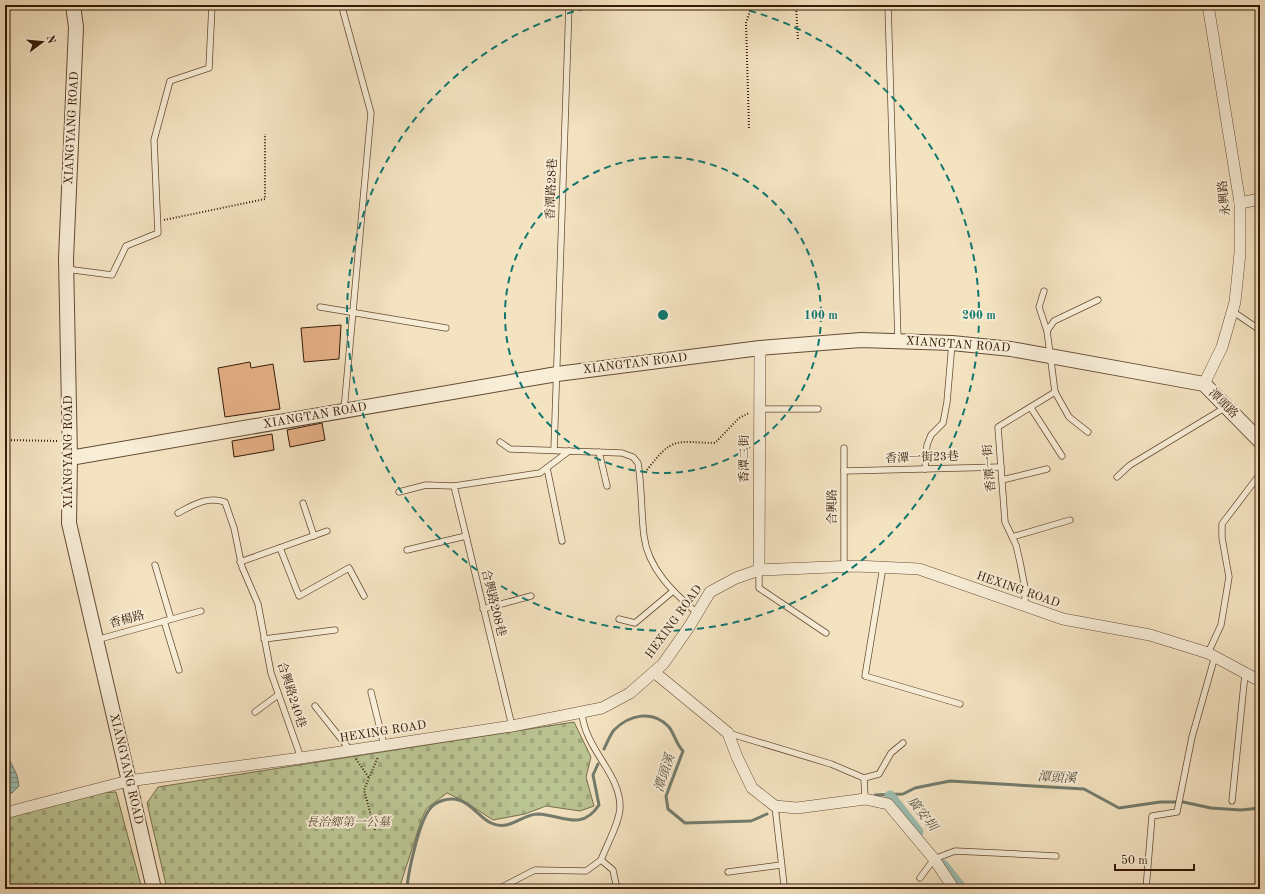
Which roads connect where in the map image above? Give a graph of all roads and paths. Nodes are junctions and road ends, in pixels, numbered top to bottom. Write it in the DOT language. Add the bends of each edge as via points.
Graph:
graph roads {
  1 [pos="73,5"];
  2 [pos="212,5"];
  3 [pos="343,5"];
  4 [pos="569,5"];
  5 [pos="752,5"];
  6 [pos="796,5"];
  7 [pos="888,5"];
  8 [pos="1208,5"];
  9 [pos="798,40"];
  10 [pos="749,128"];
  11 [pos="265,134"];
  12 [pos="1260,199"];
  13 [pos="1240,203"];
  14 [pos="157,221"];
  15 [pos="66,268"];
  16 [pos="1044,291"];
  17 [pos="1098,300"];
  18 [pos="320,307"];
  19 [pos="1232,311"];
  20 [pos="353,313"];
  21 [pos="446,328"];
  22 [pos="1260,330"];
  23 [pos="1047,331"];
  24 [pos="898,341"];
  25 [pos="952,343"];
  26 [pos="760,348"];
  27 [pos="1051,356"];
  28 [pos="558,374"];
  29 [pos="1204,384"];
  30 [pos="1055,392"];
  31 [pos="1227,407"];
  32 [pos="1031,408"];
  33 [pos="758,409"];
  34 [pos="818,409"];
  35 [pos="344,411"];
  36 [pos="1088,432"];
  37 [pos="5,440"];
  38 [pos="1260,441"];
  39 [pos="69,442"];
  40 [pos="500,442"];
  41 [pos="844,448"];
  42 [pos="554,450"];
  43 [pos="569,451"];
  44 [pos="599,452"];
  45 [pos="1062,456"];
  46 [pos="70,458"];
  47 [pos="1001,467"];
  48 [pos="547,468"];
  49 [pos="925,469"];
  50 [pos="1047,469"];
  51 [pos="844,471"];
  52 [pos="1260,474"];
  53 [pos="1117,477"];
  54 [pos="641,478"];
  55 [pos="1002,480"];
  56 [pos="454,486"];
  57 [pos="607,486"];
  58 [pos="399,492"];
  59 [pos="303,503"];
  60 [pos="178,513"];
  61 [pos="1070,520"];
  62 [pos="327,531"];
  63 [pos="314,536"];
  64 [pos="466,536"];
  65 [pos="1012,536"];
  66 [pos="562,542"];
  67 [pos="280,548"];
  68 [pos="407,550"];
  69 [pos="240,562"];
  70 [pos="155,565"];
  71 [pos="844,566"];
  72 [pos="884,567"];
  73 [pos="759,570"];
  74 [pos="672,592"];
  75 [pos="364,596"];
  76 [pos="531,596"];
  77 [pos="1025,606"];
  78 [pos="482,609"];
  79 [pos="201,611"];
  80 [pos="697,614"];
  81 [pos="619,619"];
  82 [pos="171,620"];
  83 [pos="164,621"];
  84 [pos="335,630"];
  85 [pos="826,633"];
  86 [pos="264,639"];
  87 [pos="96,640"];
  88 [pos="1211,655"];
  89 [pos="179,670"];
  90 [pos="654,672"];
  91 [pos="1245,674"];
  92 [pos="1260,681"];
  93 [pos="371,692"];
  94 [pos="278,695"];
  95 [pos="960,704"];
  96 [pos="316,706"];
  97 [pos="255,712"];
  98 [pos="582,712"];
  99 [pos="512,726"];
  100 [pos="728,733"];
  101 [pos="903,743"];
  102 [pos="384,745"];
  103 [pos="350,750"];
  104 [pos="301,758"];
  105 [pos="369,778"];
  106 [pos="864,778"];
  107 [pos="128,781"];
  108 [pos="865,799"];
  109 [pos="1232,801"];
  110 [pos="775,806"];
  111 [pos="5,813"];
  112 [pos="375,830"];
  113 [pos="1056,856"];
  114 [pos="934,859"];
  115 [pos="601,860"];
  116 [pos="782,865"];
  117 [pos="728,872"];
  118 [pos="920,878"];
  119 [pos="784,885"];
  120 [pos="498,888"];
  121 [pos="154,889"];
  122 [pos="617,889"];
  123 [pos="954,889"];
  124 [pos="1146,889"];
  1 -- 15 [label="street, XIANGYANG ROAD" via="76,27"];
  2 -- 14 [label="lane" via="209,68 170,80 154,140"];
  3 -- 20 [label="lane" via="342,11 371,113"];
  4 -- 28 [label="lane, 香潭路28巷"];
  5 -- 10 [label="path" via="746,23"];
  6 -- 9 [label="path"];
  7 -- 24 [label="lane"];
  8 -- 13 [label="street, 永興路"];
  11 -- 14 [label="path" via="265,199"];
  12 -- 13 [label="street"];
  13 -- 19 [label="street, 永興路" via="1240,253"];
  14 -- 15 [label="lane" via="158,233 126,246 112,275"];
  15 -- 39 [label="street, XIANGYANG ROAD"];
  16 -- 23 [label="lane" via="1039,307"];
  17 -- 23 [label="lane" via="1054,321"];
  18 -- 20 [label="lane"];
  19 -- 22 [label="lane"];
  19 -- 29 [label="street, 永興路" via="1222,347"];
  20 -- 21 [label="lane"];
  20 -- 35 [label="lane"];
  23 -- 27 [label="lane"];
  24 -- 25 [label="street, XIANGTAN ROAD"];
  24 -- 26 [label="street, XIANGTAN ROAD" via="861,340"];
  25 -- 27 [label="street, XIANGTAN ROAD"];
  25 -- 49 [label="lane" via="943,423 931,435 927,445"];
  26 -- 28 [label="street, XIANGTAN ROAD"];
  26 -- 33 [label="street, 香潭二街"];
  27 -- 29 [label="street, XIANGTAN ROAD"];
  27 -- 30 [label="lane"];
  28 -- 35 [label="street, XIANGTAN ROAD"];
  28 -- 42 [label="lane, 香潭路28巷"];
  29 -- 31 [label="street, 潭頭路"];
  30 -- 32 [label="lane, 香潭一街"];
  30 -- 36 [label="lane" via="1068,417"];
  31 -- 38 [label="street, 潭頭路"];
  31 -- 53 [label="lane" via="1130,465"];
  32 -- 45 [label="lane"];
  32 -- 47 [label="lane, 香潭一街" via="998,427"];
  33 -- 34 [label="lane"];
  33 -- 54 [label="path" via="739,418 715,443 675,442 663,450"];
  33 -- 73 [label="street, 香潭二街"];
  35 -- 46 [label="street, XIANGTAN ROAD"];
  37 -- 39 [label="path"];
  39 -- 46 [label="street, XIANGYANG ROAD"];
  40 -- 42 [label="lane" via="510,449"];
  41 -- 51 [label="lane, 合興路"];
  42 -- 43 [label="lane"];
  43 -- 44 [label="lane"];
  43 -- 48 [label="lane"];
  44 -- 54 [label="lane" via="622,453 633,457 638,462"];
  44 -- 57 [label="lane"];
  46 -- 87 [label="street, XIANGYANG ROAD" via="69,523"];
  47 -- 49 [label="lane, 香潭一街23巷"];
  47 -- 55 [label="lane, 香潭一街"];
  48 -- 56 [label="lane" via="540,473"];
  48 -- 66 [label="lane"];
  49 -- 51 [label="lane, 香潭一街23巷"];
  50 -- 55 [label="lane"];
  51 -- 71 [label="lane, 合興路"];
  52 -- 88 [label="lane" via="1222,524 1229,576 1221,625"];
  54 -- 74 [label="lane" via="644,538 654,566"];
  55 -- 65 [label="lane, 香潭一街" via="1005,522"];
  56 -- 58 [label="lane" via="426,484"];
  56 -- 64 [label="lane, 合興路208巷"];
  59 -- 63 [label="lane"];
  60 -- 69 [label="lane, 合興路240巷" via="199,502 217,499 225,502 234,528"];
  61 -- 65 [label="lane"];
  62 -- 63 [label="lane"];
  63 -- 67 [label="lane"];
  64 -- 68 [label="lane"];
  64 -- 78 [label="lane, 合興路208巷"];
  65 -- 77 [label="lane, 香潭一街" via="1025,588"];
  67 -- 69 [label="lane"];
  67 -- 75 [label="lane" via="299,596 349,568"];
  69 -- 86 [label="lane, 合興路240巷" via="258,604"];
  70 -- 82 [label="lane"];
  71 -- 72 [label="street, HEXING ROAD"];
  71 -- 73 [label="street, HEXING ROAD"];
  72 -- 77 [label="street, HEXING ROAD" via="919,569"];
  72 -- 95 [label="lane" via="865,676"];
  73 -- 80 [label="street, HEXING ROAD" via="736,578 710,592"];
  73 -- 85 [label="lane" via="760,588"];
  74 -- 80 [label="lane"];
  74 -- 81 [label="lane" via="635,623"];
  76 -- 78 [label="lane"];
  77 -- 88 [label="street, HEXING ROAD" via="1063,619 1150,635"];
  78 -- 99 [label="lane, 合興路208巷"];
  79 -- 82 [label="lane, 香楊路"];
  80 -- 90 [label="street, HEXING ROAD"];
  82 -- 83 [label="lane, 香楊路"];
  83 -- 87 [label="lane, 香楊路"];
  83 -- 89 [label="lane, 香楊路"];
  84 -- 86 [label="lane"];
  86 -- 94 [label="lane, 合興路240巷"];
  87 -- 107 [label="street, XIANGYANG ROAD"];
  88 -- 91 [label="street, HEXING ROAD"];
  88 -- 124 [label="lane" via="1177,812 1152,816"];
  90 -- 98 [label="street, HEXING ROAD" via="630,693 602,708"];
  90 -- 100 [label="street"];
  91 -- 92 [label="street, HEXING ROAD"];
  91 -- 109 [label="lane"];
  93 -- 102 [label="lane"];
  94 -- 97 [label="lane"];
  94 -- 104 [label="lane, 合興路240巷"];
  96 -- 103 [label="lane"];
  98 -- 99 [label="street, HEXING ROAD"];
  98 -- 115 [label="lane" via="583,726 591,744 619,794 620,809"];
  99 -- 102 [label="street, HEXING ROAD"];
  100 -- 106 [label="lane" via="831,764"];
  100 -- 110 [label="street" via="752,788"];
  101 -- 106 [label="lane" via="891,753 879,774"];
  102 -- 103 [label="street, HEXING ROAD"];
  102 -- 105 [label="path"];
  103 -- 104 [label="street, HEXING ROAD"];
  103 -- 105 [label="path"];
  104 -- 107 [label="street, HEXING ROAD"];
  105 -- 112 [label="path" via="364,790"];
  106 -- 108 [label="lane"];
  107 -- 111 [label="street, HEXING ROAD"];
  107 -- 121 [label="street, XIANGYANG ROAD"];
  108 -- 110 [label="street" via="797,808"];
  108 -- 114 [label="street" via="888,804"];
  110 -- 116 [label="lane"];
  113 -- 114 [label="lane" via="955,851"];
  114 -- 118 [label="lane"];
  114 -- 123 [label="street"];
  115 -- 120 [label="lane" via="586,870 535,870"];
  115 -- 122 [label="lane" via="613,870"];
  116 -- 117 [label="lane"];
  116 -- 119 [label="lane"];
}
